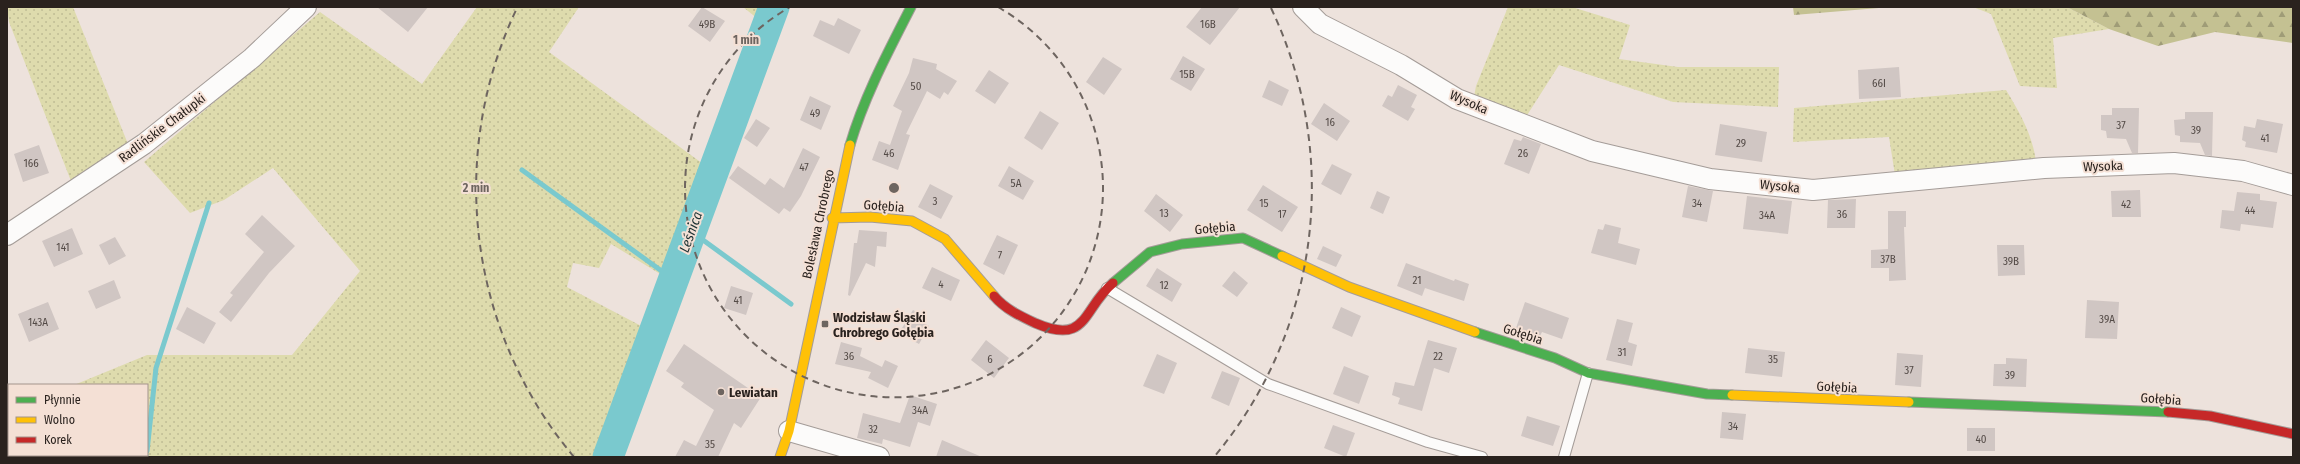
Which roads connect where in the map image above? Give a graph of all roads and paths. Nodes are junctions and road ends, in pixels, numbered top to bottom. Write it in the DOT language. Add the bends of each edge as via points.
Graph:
graph roads {
  1 [pos="306,7"];
  2 [pos="911,7"];
  3 [pos="1303,7"];
  4 [pos="2293,185"];
  5 [pos="832,218"];
  6 [pos="7,235"];
  7 [pos="1106,288"];
  8 [pos="1588,373"];
  9 [pos="789,431"];
  10 [pos="2293,434"];
  11 [pos="780,457"];
  12 [pos="879,457"];
  13 [pos="1482,457"];
  14 [pos="1564,457"];
  1 -- 6 [label="street, Radlińskie Chałupki" via="252,58 144,144"];
  2 -- 5 [label="street, Bolesława Chrobrego" via="883,62 855,127"];
  3 -- 4 [label="street, Wysoka" via="1320,24 1401,65 1457,99 1592,151 1710,179 1813,190 2044,168 2174,163 2243,171"];
  5 -- 7 [label="street, Gołębia" via="870,217 912,221 946,240 999,302 1020,316 1052,330 1068,331 1086,318"];
  5 -- 9 [label="street, Bolesława Chrobrego"];
  7 -- 8 [label="street, Gołębia" via="1150,252 1182,244 1243,238 1356,290 1555,358"];
  7 -- 13 [label="lane" via="1268,384 1421,440"];
  8 -- 10 [label="street, Gołębia" via="1708,394 2154,411 2210,416"];
  8 -- 14 [label="lane"];
  9 -- 11 [label="street, Bolesława Chrobrego"];
  9 -- 12 [label="street"];
}
